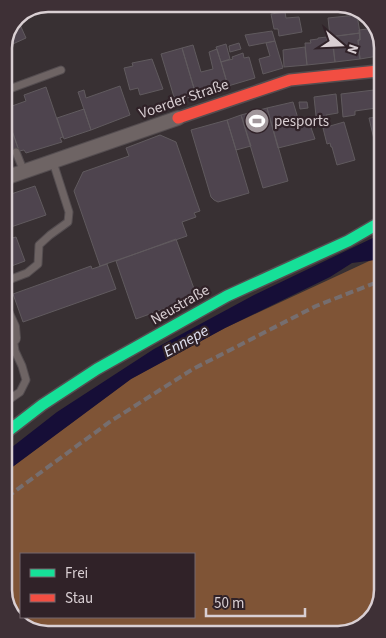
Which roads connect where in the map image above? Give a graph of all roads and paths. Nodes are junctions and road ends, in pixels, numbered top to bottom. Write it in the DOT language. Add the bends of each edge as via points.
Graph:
graph roads {
  1 [pos="61,70"];
  2 [pos="374,71"];
  3 [pos="13,88"];
  4 [pos="178,118"];
  5 [pos="16,152"];
  6 [pos="53,162"];
  7 [pos="26,171"];
  8 [pos="13,175"];
  9 [pos="374,226"];
  10 [pos="13,278"];
  11 [pos="12,346"];
  12 [pos="12,397"];
  13 [pos="12,428"];
  1 -- 3 [label="lane"];
  2 -- 4 [label="main road, Voerder Straße" via="290,80"];
  4 -- 6 [label="street, Voerder Straße"];
  5 -- 7 [label="lane"];
  6 -- 7 [label="street, Voerder Straße"];
  6 -- 10 [label="lane" via="69,212 68,222 39,245 38,264 27,273"];
  7 -- 8 [label="street, Voerder Straße"];
  9 -- 13 [label="main road, Neustraße" via="192,315 97,369"];
  11 -- 12 [label="lane" via="26,380 20,392"];
}
